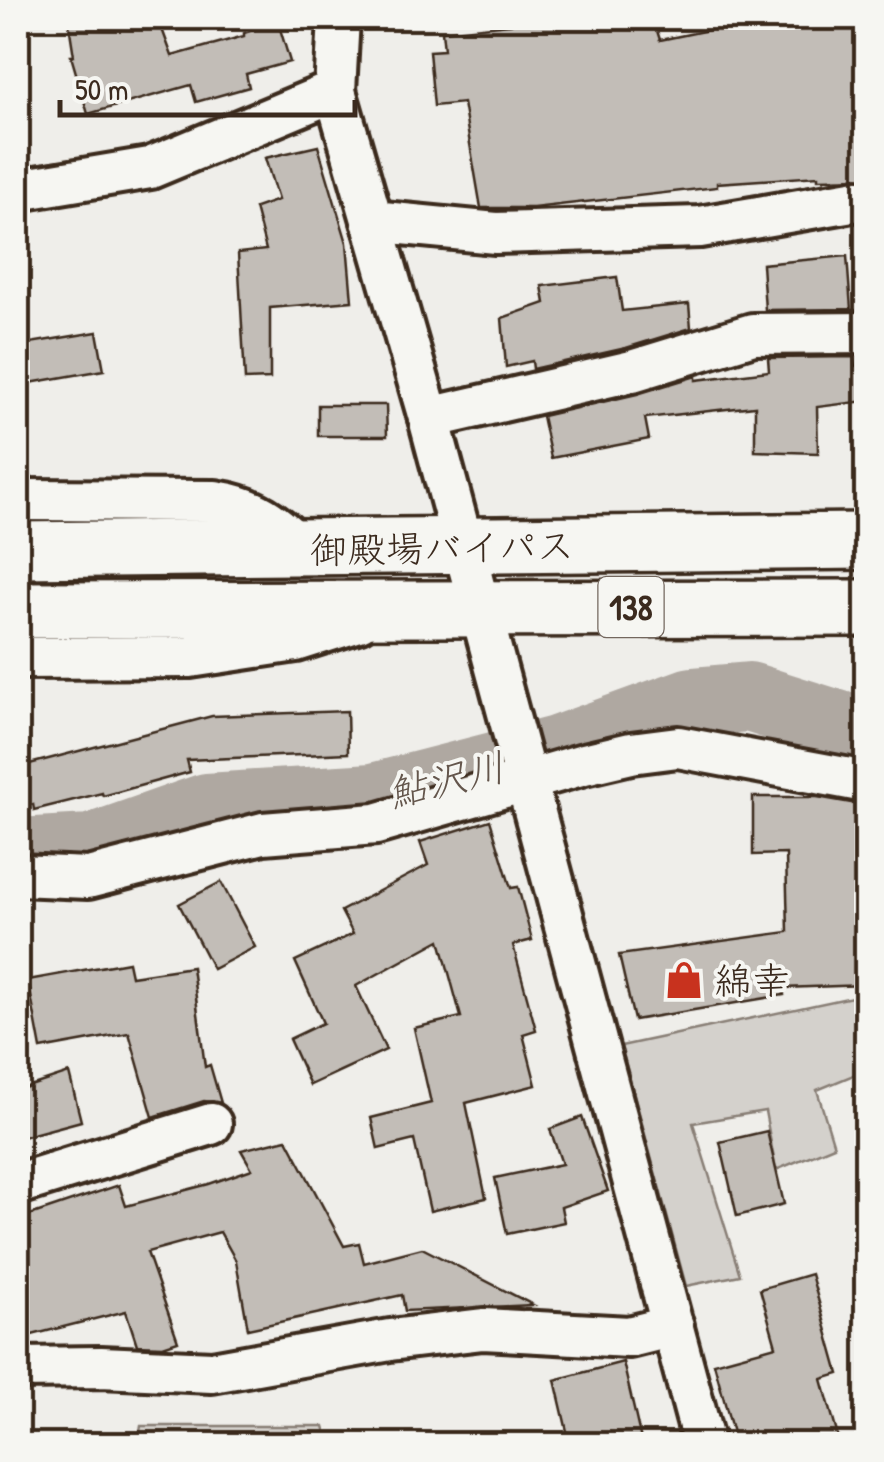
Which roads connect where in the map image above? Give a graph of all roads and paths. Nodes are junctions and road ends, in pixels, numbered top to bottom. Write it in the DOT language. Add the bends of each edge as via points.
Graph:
graph roads {
  1 [pos="338,18"];
  2 [pos="335,91"];
  3 [pos="18,190"];
  4 [pos="858,200"];
  5 [pos="372,221"];
  6 [pos="866,333"];
  7 [pos="429,418"];
  8 [pos="18,500"];
  9 [pos="866,541"];
  10 [pos="462,547"];
  11 [pos="304,549"];
  12 [pos="18,550"];
  13 [pos="478,607"];
  14 [pos="866,608"];
  15 [pos="396,609"];
  16 [pos="18,610"];
  17 [pos="18,658"];
  18 [pos="524,780"];
  19 [pos="866,782"];
  20 [pos="18,875"];
  21 [pos="211,1124"];
  22 [pos="18,1184"];
  23 [pos="673,1326"];
  24 [pos="18,1368"];
  25 [pos="704,1444"];
  1 -- 2 [label="street"];
  2 -- 3 [label="street" via="150,168"];
  2 -- 5 [label="street"];
  4 -- 5 [label="street" via="700,228 496,234"];
  5 -- 7 [label="street"];
  6 -- 7 [label="street" via="753,334 632,371"];
  7 -- 10 [label="street"];
  8 -- 11 [label="street" via="241,504"];
  9 -- 10 [label="highway, 御殿場バイパス / 138"];
  10 -- 11 [label="highway, 御殿場バイパス / 138"];
  10 -- 13 [label="street"];
  11 -- 12 [label="highway, 御殿場バイパス / 138"];
  13 -- 14 [label="highway, 御殿場バイパス / 138"];
  13 -- 15 [label="highway, 御殿場バイパス / 138"];
  13 -- 18 [label="street"];
  15 -- 16 [label="highway, 御殿場バイパス / 138"];
  15 -- 17 [label="street" via="296,641 190,657"];
  18 -- 19 [label="street" via="678,747"];
  18 -- 20 [label="street" via="376,824 264,833 88,878"];
  18 -- 23 [label="street"];
  21 -- 22 [label="street"];
  23 -- 24 [label="street" via="628,1337 483,1329 212,1372"];
  23 -- 25 [label="street"];
}
